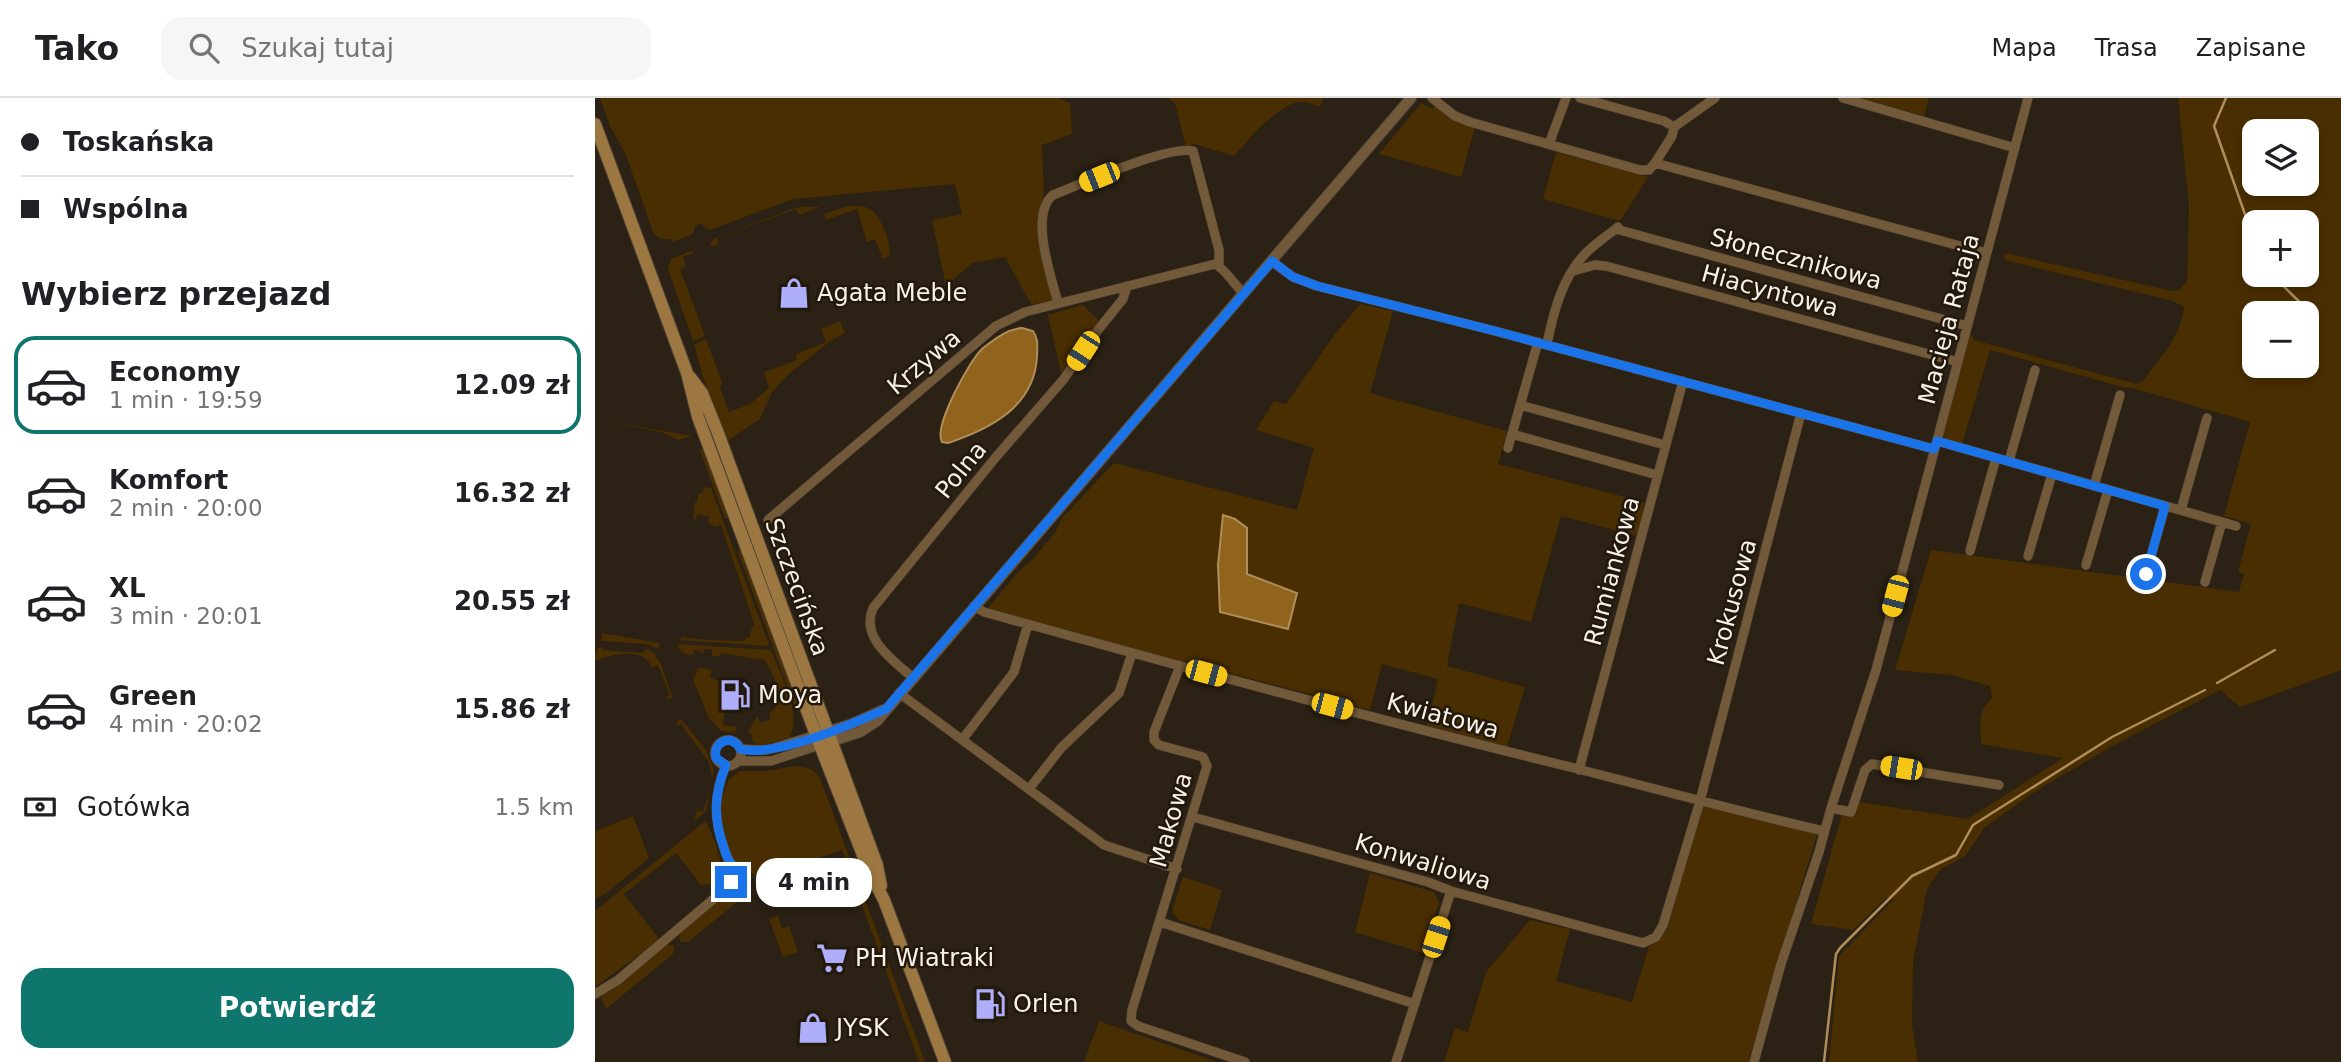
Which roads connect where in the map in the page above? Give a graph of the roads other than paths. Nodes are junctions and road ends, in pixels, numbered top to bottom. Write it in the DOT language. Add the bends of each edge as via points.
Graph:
graph roads {
  1 [pos="1411,98"];
  2 [pos="1432,98"];
  3 [pos="1566,98"];
  4 [pos="1580,98"];
  5 [pos="1715,98"];
  6 [pos="1843,98"];
  7 [pos="2028,98"];
  8 [pos="595,124"];
  9 [pos="1674,127"];
  10 [pos="1549,144"];
  11 [pos="2015,148"];
  12 [pos="1655,163"];
  13 [pos="1986,253"];
  14 [pos="1272,261"];
  15 [pos="1219,265"];
  16 [pos="1573,271"];
  17 [pos="1127,286"];
  18 [pos="1243,293"];
  19 [pos="1058,303"];
  20 [pos="1967,326"];
  21 [pos="1542,343"];
  22 [pos="1958,362"];
  23 [pos="2035,370"];
  24 [pos="1683,381"];
  25 [pos="2120,395"];
  26 [pos="1520,405"];
  27 [pos="1801,413"];
  28 [pos="2207,418"];
  29 [pos="1512,434"];
  30 [pos="1665,445"];
  31 [pos="1936,445"];
  32 [pos="1508,448"];
  33 [pos="1996,458"];
  34 [pos="2009,461"];
  35 [pos="2052,474"];
  36 [pos="1657,475"];
  37 [pos="2094,486"];
  38 [pos="2108,489"];
  39 [pos="2165,506"];
  40 [pos="2181,510"];
  41 [pos="768,520"];
  42 [pos="2222,522"];
  43 [pos="2236,526"];
  44 [pos="1970,551"];
  45 [pos="2028,556"];
  46 [pos="2086,565"];
  47 [pos="2146,574"];
  48 [pos="2205,582"];
  49 [pos="974,606"];
  50 [pos="1028,624"];
  51 [pos="1132,653"];
  52 [pos="1180,667"];
  53 [pos="913,678"];
  54 [pos="899,693"];
  55 [pos="824,738"];
  56 [pos="962,740"];
  57 [pos="740,749"];
  58 [pos="738,761"];
  59 [pos="726,765"];
  60 [pos="1579,770"];
  61 [pos="1999,785"];
  62 [pos="1030,789"];
  63 [pos="1700,801"];
  64 [pos="1831,808"];
  65 [pos="1193,817"];
  66 [pos="1824,831"];
  67 [pos="1177,869"];
  68 [pos="1451,891"];
  69 [pos="1160,922"];
  70 [pos="1643,943"];
  71 [pos="595,994"];
  72 [pos="1415,1004"];
  73 [pos="945,1062"];
  74 [pos="1245,1062"];
  75 [pos="1397,1062"];
  76 [pos="1754,1062"];
  1 -- 14 [label="street"];
  2 -- 10 [label="street" via="1462,120"];
  3 -- 10 [label="street"];
  4 -- 9 [label="street"];
  5 -- 9 [label="street"];
  6 -- 11 [label="street"];
  7 -- 11 [label="street, Macieja Rataja"];
  8 -- 55 [label="main road, Szczecińska" via="687,373 711,412"];
  9 -- 12 [label="street"];
  10 -- 12 [label="street" via="1640,170 1649,170"];
  11 -- 13 [label="street, Macieja Rataja"];
  12 -- 13 [label="street"];
  13 -- 20 [label="street, Macieja Rataja"];
  14 -- 18 [label="street"];
  14 -- 21 [label="street" via="1293,277 1317,286"];
  15 -- 17 [label="street, Krzywa"];
  15 -- 18 [label="street"];
  15 -- 19 [label="street" via="1193,151 1176,152 1122,167 1047,200 1042,211 1044,249"];
  16 -- 20 [label="street, Słonecznikowa" via="1585,253 1618,227"];
  16 -- 21 [label="street"];
  16 -- 22 [label="street, Hiacyntowa" via="1606,266"];
  17 -- 19 [label="street, Krzywa"];
  17 -- 53 [label="street, Polna" via="1123,299 1063,380 873,608 869,624 880,648"];
  18 -- 49 [label="street"];
  19 -- 41 [label="street, Krzywa" via="996,326"];
  20 -- 22 [label="street, Macieja Rataja"];
  21 -- 24 [label="street"];
  21 -- 26 [label="street"];
  22 -- 31 [label="street, Macieja Rataja"];
  23 -- 34 [label="street"];
  24 -- 27 [label="street"];
  24 -- 30 [label="street, Rumiankowa"];
  25 -- 37 [label="street"];
  26 -- 29 [label="street"];
  26 -- 30 [label="street"];
  27 -- 31 [label="street"];
  27 -- 63 [label="street, Krokusowa"];
  28 -- 40 [label="street"];
  29 -- 32 [label="street"];
  29 -- 36 [label="street"];
  30 -- 36 [label="street, Rumiankowa"];
  31 -- 33 [label="street"];
  31 -- 64 [label="street, Macieja Rataja" via="1876,670"];
  33 -- 34 [label="street"];
  33 -- 44 [label="street"];
  34 -- 35 [label="street"];
  35 -- 37 [label="street"];
  35 -- 45 [label="street"];
  36 -- 60 [label="street, Rumiankowa"];
  37 -- 38 [label="street"];
  38 -- 39 [label="street"];
  38 -- 46 [label="street"];
  39 -- 40 [label="street"];
  39 -- 47 [label="street"];
  40 -- 42 [label="street"];
  42 -- 43 [label="street"];
  42 -- 48 [label="street"];
  49 -- 50 [label="street, Kwiatowa"];
  49 -- 53 [label="street"];
  50 -- 51 [label="street, Kwiatowa"];
  50 -- 56 [label="street" via="1014,672"];
  51 -- 52 [label="street, Kwiatowa"];
  51 -- 62 [label="street" via="1119,693 1061,748"];
  52 -- 60 [label="street, Kwiatowa"];
  52 -- 65 [label="street, Makowa" via="1153,740 1206,759"];
  53 -- 54 [label="street"];
  54 -- 55 [label="street" via="886,709"];
  54 -- 56 [label="street"];
  55 -- 57 [label="street" via="767,750"];
  55 -- 58 [label="street" via="771,761"];
  55 -- 73 [label="main road, Szczecińska" via="870,873"];
  56 -- 62 [label="street"];
  57 -- 58 [label="street"];
  57 -- 59 [label="street" via="730,740 719,744 716,758"];
  58 -- 59 [label="street"];
  59 -- 71 [label="street" via="715,810 728,859 739,871 715,898"];
  60 -- 63 [label="street, Kwiatowa"];
  61 -- 64 [label="street" via="1872,764 1865,770 1851,812"];
  62 -- 67 [label="street" via="1104,845"];
  63 -- 66 [label="street, Kwiatowa"];
  63 -- 70 [label="street, Krokusowa" via="1663,925 1656,937"];
  64 -- 66 [label="street, Macieja Rataja"];
  65 -- 67 [label="street, Makowa"];
  65 -- 68 [label="street, Konwaliowa"];
  66 -- 76 [label="street, Macieja Rataja"];
  67 -- 69 [label="street, Makowa"];
  68 -- 70 [label="street, Konwaliowa"];
  68 -- 72 [label="street"];
  69 -- 72 [label="street"];
  69 -- 74 [label="street, Makowa" via="1132,1021"];
  72 -- 75 [label="street"];
}
